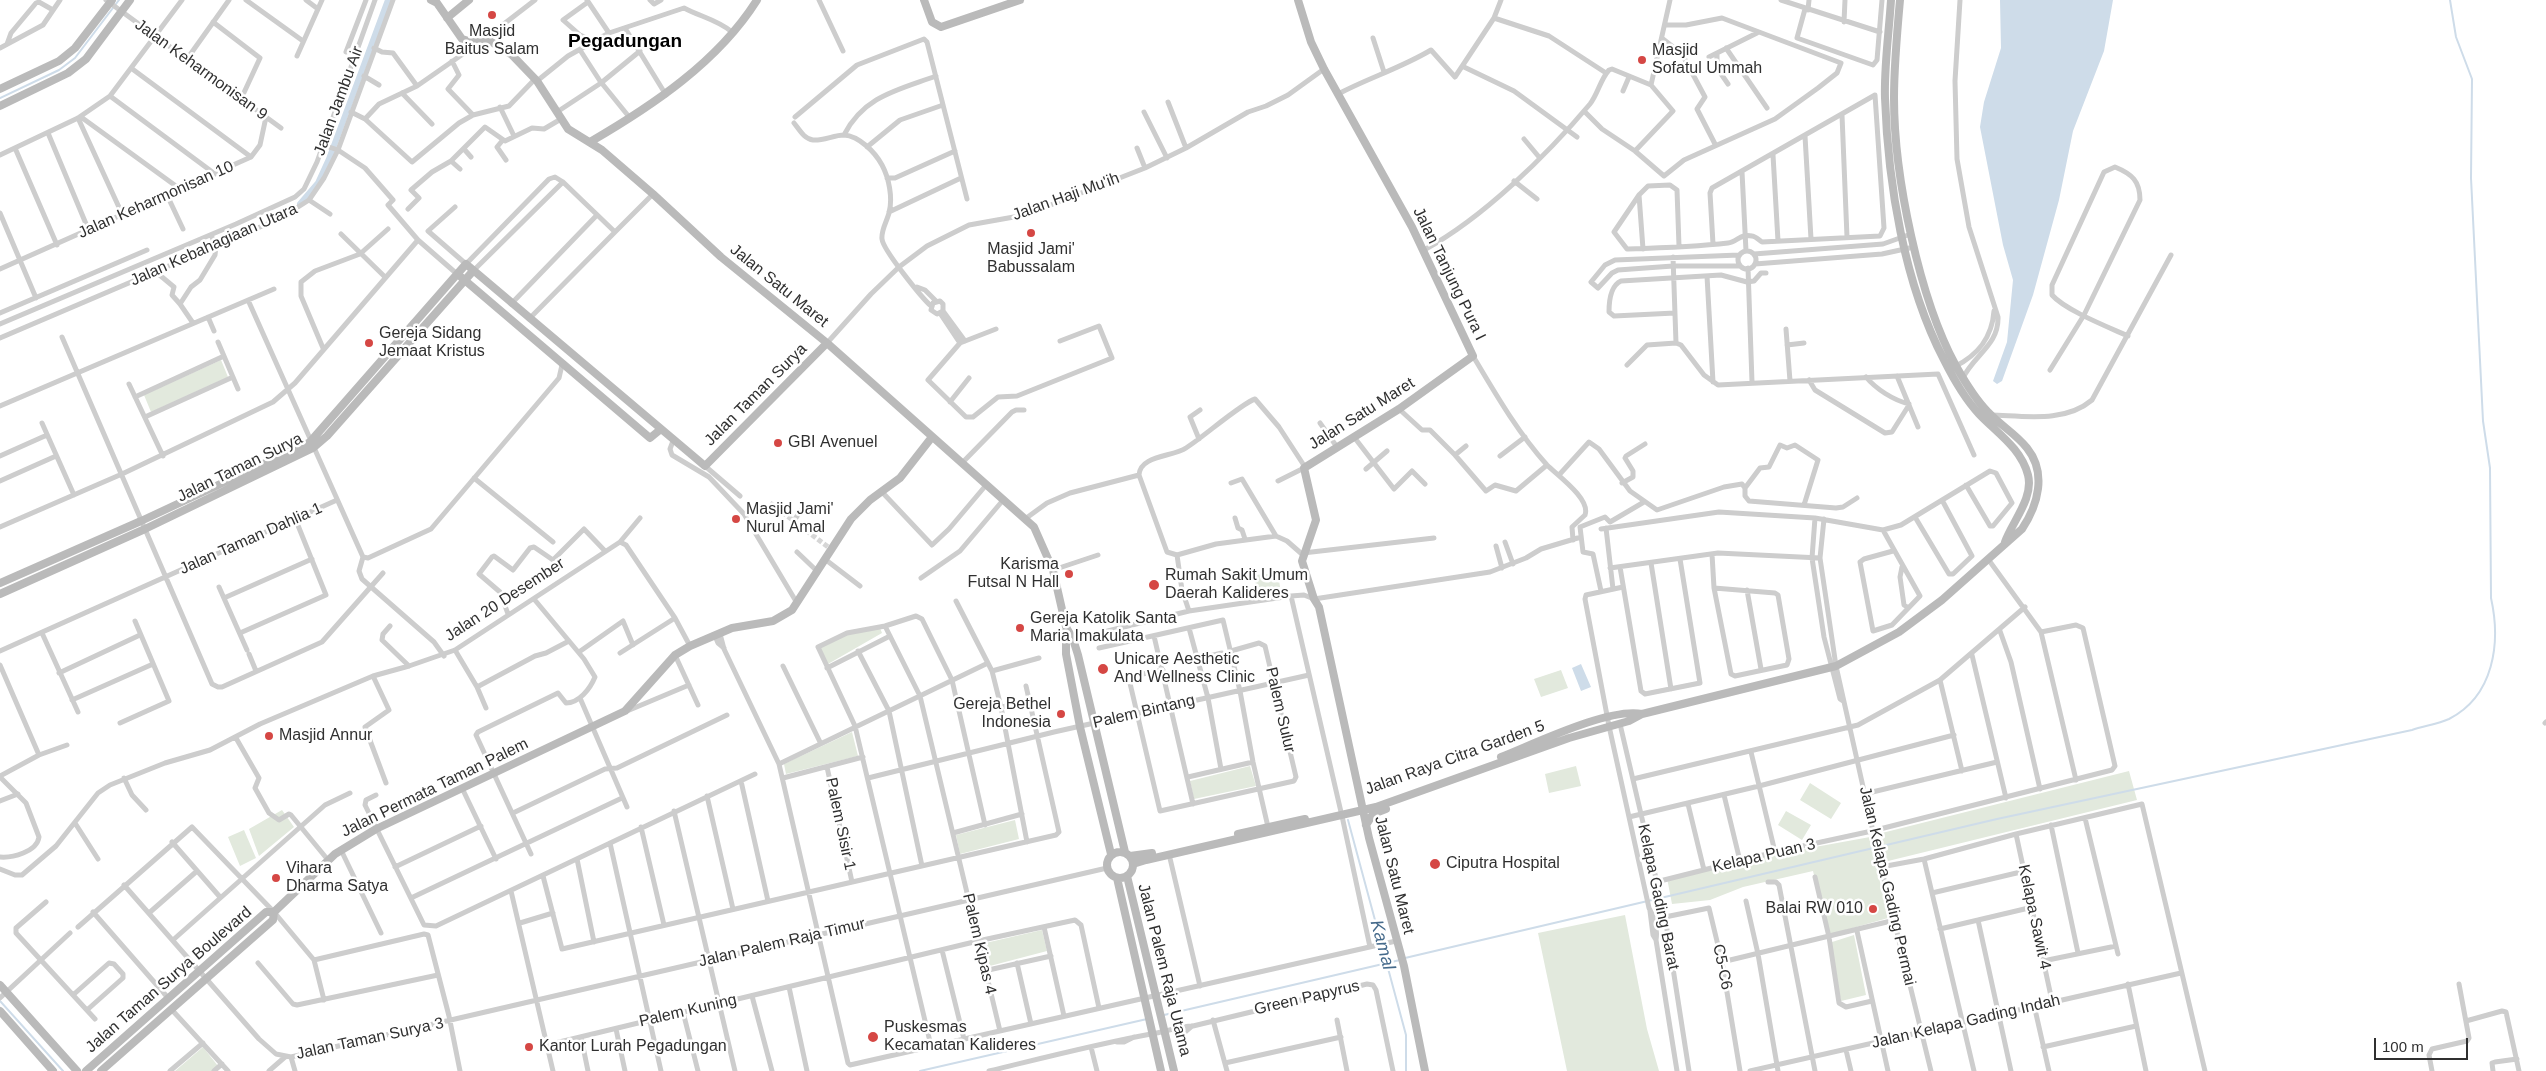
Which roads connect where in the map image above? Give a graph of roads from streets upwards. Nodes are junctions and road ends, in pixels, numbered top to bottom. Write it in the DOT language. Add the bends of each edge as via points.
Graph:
graph roads {
  1 [pos="60,0"];
  2 [pos="130,0"];
  3 [pos="182,0"];
  4 [pos="229,0"];
  5 [pos="246,0"];
  6 [pos="306,0"];
  7 [pos="322,0"];
  8 [pos="366,0"];
  9 [pos="375,0"];
  10 [pos="393,0"];
  11 [pos="446,0"];
  12 [pos="468,0"];
  13 [pos="535,0"];
  14 [pos="650,0"];
  15 [pos="661,0"];
  16 [pos="757,0"];
  17 [pos="819,0"];
  18 [pos="924,0"];
  19 [pos="1020,0"];
  20 [pos="1298,0"];
  21 [pos="1501,0"];
  22 [pos="1670,0"];
  23 [pos="1780,0"];
  24 [pos="1809,0"];
  25 [pos="1845,0"];
  26 [pos="1882,0"];
  27 [pos="1891,0"];
  28 [pos="1900,0"];
  29 [pos="1960,0"];
  30 [pos="587,1"];
  31 [pos="109,2"];
  32 [pos="436,2"];
  33 [pos="318,9"];
  34 [pos="1807,9"];
  35 [pos="53,10"];
  36 [pos="121,12"];
  37 [pos="447,18"];
  38 [pos="1494,18"];
  39 [pos="214,22"];
  40 [pos="1844,22"];
  41 [pos="1666,25"];
  42 [pos="625,28"];
  43 [pos="732,32"];
  44 [pos="1880,32"];
  45 [pos="609,33"];
  46 [pos="1757,33"];
  47 [pos="155,36"];
  48 [pos="1373,38"];
  49 [pos="1663,39"];
  50 [pos="483,40"];
  51 [pos="304,41"];
  52 [pos="593,41"];
  53 [pos="7,44"];
  54 [pos="0,48"];
  55 [pos="374,48"];
  56 [pos="1726,48"];
  57 [pos="580,50"];
  58 [pos="640,51"];
  59 [pos="842,51"];
  60 [pos="346,52"];
  61 [pos="1717,54"];
  62 [pos="297,56"];
  63 [pos="1709,57"];
  64 [pos="187,59"];
  65 [pos="452,61"];
  66 [pos="1464,66"];
  67 [pos="131,68"];
  68 [pos="1324,69"];
  69 [pos="1384,72"];
  70 [pos="1606,73"];
  71 [pos="364,76"];
  72 [pos="936,76"];
  73 [pos="1629,77"];
  74 [pos="536,80"];
  75 [pos="602,83"];
  76 [pos="1728,84"];
  77 [pos="379,85"];
  78 [pos="1651,85"];
  79 [pos="417,86"];
  80 [pos="0,88"];
  81 [pos="1623,91"];
  82 [pos="402,93"];
  83 [pos="1338,94"];
  84 [pos="666,95"];
  85 [pos="110,96"];
  86 [pos="241,99"];
  87 [pos="1168,102"];
  88 [pos="943,105"];
  89 [pos="0,106"];
  90 [pos="500,107"];
  91 [pos="1767,108"];
  92 [pos="1584,111"];
  93 [pos="351,112"];
  94 [pos="557,112"];
  95 [pos="1144,112"];
  96 [pos="1842,114"];
  97 [pos="473,115"];
  98 [pos="80,117"];
  99 [pos="266,117"];
  100 [pos="630,118"];
  101 [pos="365,119"];
  102 [pos="561,119"];
  103 [pos="432,124"];
  104 [pos="281,128"];
  105 [pos="1566,130"];
  106 [pos="48,133"];
  107 [pos="844,135"];
  108 [pos="514,136"];
  109 [pos="1805,136"];
  110 [pos="1577,137"];
  111 [pos="1524,139"];
  112 [pos="502,141"];
  113 [pos="590,142"];
  114 [pos="1715,144"];
  115 [pos="324,146"];
  116 [pos="867,147"];
  117 [pos="15,148"];
  118 [pos="1137,148"];
  119 [pos="1186,148"];
  120 [pos="464,149"];
  121 [pos="336,150"];
  122 [pos="1635,151"];
  123 [pos="955,152"];
  124 [pos="1773,154"];
  125 [pos="0,155"];
  126 [pos="251,157"];
  127 [pos="471,157"];
  128 [pos="1540,157"];
  129 [pos="1167,158"];
  130 [pos="506,160"];
  131 [pos="451,161"];
  132 [pos="1145,168"];
  133 [pos="460,169"];
  134 [pos="1742,172"];
  135 [pos="214,174"];
  136 [pos="887,178"];
  137 [pos="961,178"];
  138 [pos="1514,181"];
  139 [pos="563,182"];
  140 [pos="180,189"];
  141 [pos="653,194"];
  142 [pos="167,195"];
  143 [pos="1638,195"];
  144 [pos="295,198"];
  145 [pos="967,199"];
  146 [pos="1536,199"];
  147 [pos="309,200"];
  148 [pos="300,205"];
  149 [pos="455,206"];
  150 [pos="408,209"];
  151 [pos="889,212"];
  152 [pos="0,213"];
  153 [pos="330,214"];
  154 [pos="597,215"];
  155 [pos="123,216"];
  156 [pos="237,226"];
  157 [pos="388,228"];
  158 [pos="183,229"];
  159 [pos="89,231"];
  160 [pos="615,232"];
  161 [pos="241,234"];
  162 [pos="341,234"];
  163 [pos="1911,234"];
  164 [pos="211,236"];
  165 [pos="1746,236"];
  166 [pos="1847,237"];
  167 [pos="1902,238"];
  168 [pos="1811,239"];
  169 [pos="418,240"];
  170 [pos="1778,241"];
  171 [pos="1714,244"];
  172 [pos="57,245"];
  173 [pos="215,246"];
  174 [pos="1678,246"];
  175 [pos="1914,247"];
  176 [pos="1643,248"];
  177 [pos="147,250"];
  178 [pos="1424,250"];
  179 [pos="1905,250"];
  180 [pos="1746,251"];
  181 [pos="360,254"];
  182 [pos="1754,254"];
  183 [pos="1739,255"];
  184 [pos="2171,255"];
  185 [pos="1673,257"];
  186 [pos="20,260"];
  187 [pos="466,264"];
  188 [pos="1755,264"];
  189 [pos="1673,266"];
  190 [pos="1740,266"];
  191 [pos="899,267"];
  192 [pos="1748,268"];
  193 [pos="0,269"];
  194 [pos="137,269"];
  195 [pos="473,271"];
  196 [pos="156,272"];
  197 [pos="1766,273"];
  198 [pos="458,274"];
  199 [pos="1707,276"];
  200 [pos="385,277"];
  201 [pos="140,278"];
  202 [pos="1673,278"];
  203 [pos="464,280"];
  204 [pos="1747,282"];
  205 [pos="917,287"];
  206 [pos="274,289"];
  207 [pos="36,298"];
  208 [pos="248,300"];
  209 [pos="936,301"];
  210 [pos="180,304"];
  211 [pos="511,304"];
  212 [pos="931,306"];
  213 [pos="1994,308"];
  214 [pos="942,312"];
  215 [pos="0,313"];
  216 [pos="1675,313"];
  217 [pos="27,314"];
  218 [pos="2084,315"];
  219 [pos="208,317"];
  220 [pos="529,319"];
  221 [pos="193,323"];
  222 [pos="0,324"];
  223 [pos="31,324"];
  224 [pos="996,329"];
  225 [pos="1786,329"];
  226 [pos="214,331"];
  227 [pos="62,336"];
  228 [pos="2128,336"];
  229 [pos="0,338"];
  230 [pos="1060,341"];
  231 [pos="218,342"];
  232 [pos="963,342"];
  233 [pos="827,343"];
  234 [pos="1676,343"];
  235 [pos="1804,343"];
  236 [pos="1787,345"];
  237 [pos="323,348"];
  238 [pos="224,356"];
  239 [pos="1473,356"];
  240 [pos="562,365"];
  241 [pos="1627,365"];
  242 [pos="1953,368"];
  243 [pos="2050,370"];
  244 [pos="77,373"];
  245 [pos="1897,376"];
  246 [pos="233,378"];
  247 [pos="969,378"];
  248 [pos="1866,378"];
  249 [pos="1963,378"];
  250 [pos="1809,380"];
  251 [pos="1790,381"];
  252 [pos="1713,382"];
  253 [pos="1752,382"];
  254 [pos="129,384"];
  255 [pos="238,389"];
  256 [pos="288,391"];
  257 [pos="135,396"];
  258 [pos="950,402"];
  259 [pos="1909,404"];
  260 [pos="0,406"];
  261 [pos="1399,409"];
  262 [pos="1024,410"];
  263 [pos="1200,410"];
  264 [pos="1987,417"];
  265 [pos="145,418"];
  266 [pos="42,423"];
  267 [pos="1320,423"];
  268 [pos="1918,427"];
  269 [pos="660,429"];
  270 [pos="47,435"];
  271 [pos="932,437"];
  272 [pos="1354,437"];
  273 [pos="1525,437"];
  274 [pos="1199,439"];
  275 [pos="674,441"];
  276 [pos="1645,444"];
  277 [pos="312,445"];
  278 [pos="1466,446"];
  279 [pos="1337,447"];
  280 [pos="1387,451"];
  281 [pos="1455,455"];
  282 [pos="1974,455"];
  283 [pos="0,456"];
  284 [pos="56,456"];
  285 [pos="163,456"];
  286 [pos="1500,456"];
  287 [pos="962,463"];
  288 [pos="1374,463"];
  289 [pos="1547,465"];
  290 [pos="705,466"];
  291 [pos="1304,467"];
  292 [pos="1366,470"];
  293 [pos="122,474"];
  294 [pos="1139,475"];
  295 [pos="1558,475"];
  296 [pos="474,478"];
  297 [pos="0,481"];
  298 [pos="1278,481"];
  299 [pos="1622,482"];
  300 [pos="1231,483"];
  301 [pos="987,484"];
  302 [pos="1425,484"];
  303 [pos="1966,484"];
  304 [pos="1745,488"];
  305 [pos="882,492"];
  306 [pos="74,495"];
  307 [pos="740,496"];
  308 [pos="1857,498"];
  309 [pos="1004,499"];
  310 [pos="337,500"];
  311 [pos="1942,500"];
  312 [pos="1644,502"];
  313 [pos="1804,505"];
  314 [pos="802,509"];
  315 [pos="1915,517"];
  316 [pos="295,518"];
  317 [pos="640,518"];
  318 [pos="1025,518"];
  319 [pos="1235,518"];
  320 [pos="1815,518"];
  321 [pos="1824,519"];
  322 [pos="141,521"];
  323 [pos="793,522"];
  324 [pos="0,527"];
  325 [pos="145,529"];
  326 [pos="1883,530"];
  327 [pos="1276,536"];
  328 [pos="1581,537"];
  329 [pos="1434,538"];
  330 [pos="1245,540"];
  331 [pos="1573,540"];
  332 [pos="553,542"];
  333 [pos="620,542"];
  334 [pos="1505,542"];
  335 [pos="2005,542"];
  336 [pos="1496,546"];
  337 [pos="605,551"];
  338 [pos="1893,551"];
  339 [pos="797,552"];
  340 [pos="1303,554"];
  341 [pos="1712,554"];
  342 [pos="1098,555"];
  343 [pos="1177,555"];
  344 [pos="363,557"];
  345 [pos="1812,558"];
  346 [pos="1820,558"];
  347 [pos="312,559"];
  348 [pos="1680,559"];
  349 [pos="1988,559"];
  350 [pos="826,560"];
  351 [pos="1650,563"];
  352 [pos="1513,564"];
  353 [pos="1620,567"];
  354 [pos="1902,567"];
  355 [pos="1502,568"];
  356 [pos="1610,568"];
  357 [pos="1054,570"];
  358 [pos="819,572"];
  359 [pos="383,573"];
  360 [pos="165,578"];
  361 [pos="921,578"];
  362 [pos="0,583"];
  363 [pos="219,586"];
  364 [pos="370,586"];
  365 [pos="860,586"];
  366 [pos="1623,587"];
  367 [pos="1714,588"];
  368 [pos="1613,589"];
  369 [pos="1747,590"];
  370 [pos="1601,591"];
  371 [pos="0,594"];
  372 [pos="1291,596"];
  373 [pos="224,598"];
  374 [pos="534,599"];
  375 [pos="1314,599"];
  376 [pos="956,601"];
  377 [pos="798,604"];
  378 [pos="1906,607"];
  379 [pos="2025,607"];
  380 [pos="1189,611"];
  381 [pos="508,614"];
  382 [pos="675,618"];
  383 [pos="135,621"];
  384 [pos="390,626"];
  385 [pos="885,626"];
  386 [pos="1066,626"];
  387 [pos="1189,628"];
  388 [pos="2000,631"];
  389 [pos="2041,632"];
  390 [pos="42,633"];
  391 [pos="240,633"];
  392 [pos="140,635"];
  393 [pos="717,635"];
  394 [pos="890,636"];
  395 [pos="1154,636"];
  396 [pos="1831,636"];
  397 [pos="1824,637"];
  398 [pos="1073,639"];
  399 [pos="569,641"];
  400 [pos="1065,642"];
  401 [pos="633,644"];
  402 [pos="690,646"];
  403 [pos="1099,648"];
  404 [pos="455,650"];
  405 [pos="0,651"];
  406 [pos="858,651"];
  407 [pos="1231,651"];
  408 [pos="579,652"];
  409 [pos="620,653"];
  410 [pos="1222,653"];
  411 [pos="675,655"];
  412 [pos="1972,655"];
  413 [pos="444,656"];
  414 [pos="1039,658"];
  415 [pos="1197,660"];
  416 [pos="988,663"];
  417 [pos="153,664"];
  418 [pos="0,665"];
  419 [pos="409,666"];
  420 [pos="783,666"];
  421 [pos="1834,667"];
  422 [pos="827,668"];
  423 [pos="1761,669"];
  424 [pos="1162,670"];
  425 [pos="256,671"];
  426 [pos="992,671"];
  427 [pos="59,672"];
  428 [pos="1309,675"];
  429 [pos="373,676"];
  430 [pos="952,680"];
  431 [pos="1940,680"];
  432 [pos="1273,683"];
  433 [pos="689,684"];
  434 [pos="1026,686"];
  435 [pos="477,687"];
  436 [pos="1671,690"];
  437 [pos="1240,691"];
  438 [pos="920,696"];
  439 [pos="580,698"];
  440 [pos="1208,698"];
  441 [pos="72,700"];
  442 [pos="1030,702"];
  443 [pos="698,705"];
  444 [pos="1001,706"];
  445 [pos="1171,706"];
  446 [pos="486,708"];
  447 [pos="888,711"];
  448 [pos="78,712"];
  449 [pos="625,712"];
  450 [pos="1137,714"];
  451 [pos="1642,714"];
  452 [pos="727,715"];
  453 [pos="1608,717"];
  454 [pos="120,724"];
  455 [pos="1093,724"];
  456 [pos="1620,724"];
  457 [pos="855,726"];
  458 [pos="1609,726"];
  459 [pos="592,727"];
  460 [pos="1080,727"];
  461 [pos="1850,728"];
  462 [pos="1954,735"];
  463 [pos="1038,737"];
  464 [pos="236,738"];
  465 [pos="820,742"];
  466 [pos="1008,744"];
  467 [pos="67,745"];
  468 [pos="1751,752"];
  469 [pos="969,753"];
  470 [pos="39,754"];
  471 [pos="863,757"];
  472 [pos="1857,760"];
  473 [pos="937,761"];
  474 [pos="1253,762"];
  475 [pos="1997,762"];
  476 [pos="779,764"];
  477 [pos="827,767"];
  478 [pos="610,768"];
  479 [pos="1220,769"];
  480 [pos="901,770"];
  481 [pos="1962,770"];
  482 [pos="494,772"];
  483 [pos="755,774"];
  484 [pos="1188,776"];
  485 [pos="0,777"];
  486 [pos="124,778"];
  487 [pos="783,778"];
  488 [pos="868,778"];
  489 [pos="1633,779"];
  490 [pos="2076,780"];
  491 [pos="741,781"];
  492 [pos="386,783"];
  493 [pos="1436,785"];
  494 [pos="1759,786"];
  495 [pos="462,788"];
  496 [pos="1259,789"];
  497 [pos="2040,789"];
  498 [pos="350,793"];
  499 [pos="18,794"];
  500 [pos="1864,794"];
  501 [pos="376,795"];
  502 [pos="1724,795"];
  503 [pos="707,796"];
  504 [pos="622,798"];
  505 [pos="2006,798"];
  506 [pos="0,801"];
  507 [pos="1193,804"];
  508 [pos="1688,804"];
  509 [pos="1364,806"];
  510 [pos="627,807"];
  511 [pos="146,810"];
  512 [pos="674,811"];
  513 [pos="513,812"];
  514 [pos="1022,814"];
  515 [pos="1341,814"];
  516 [pos="1641,814"];
  517 [pos="1629,817"];
  518 [pos="2085,818"];
  519 [pos="75,822"];
  520 [pos="985,825"];
  521 [pos="2051,825"];
  522 [pos="300,826"];
  523 [pos="480,826"];
  524 [pos="641,826"];
  525 [pos="1366,826"];
  526 [pos="1268,827"];
  527 [pos="376,829"];
  528 [pos="1872,831"];
  529 [pos="953,833"];
  530 [pos="2016,834"];
  531 [pos="172,842"];
  532 [pos="1027,842"];
  533 [pos="610,843"];
  534 [pos="526,845"];
  535 [pos="341,850"];
  536 [pos="1775,852"];
  537 [pos="531,854"];
  538 [pos="1112,854"];
  539 [pos="1128,854"];
  540 [pos="1170,854"];
  541 [pos="0,857"];
  542 [pos="496,858"];
  543 [pos="959,858"];
  544 [pos="98,859"];
  545 [pos="577,859"];
  546 [pos="1924,859"];
  547 [pos="328,860"];
  548 [pos="1740,861"];
  549 [pos="1133,864"];
  550 [pos="922,866"];
  551 [pos="395,867"];
  552 [pos="1881,867"];
  553 [pos="1107,868"];
  554 [pos="0,869"];
  555 [pos="1704,870"];
  556 [pos="197,871"];
  557 [pos="2025,871"];
  558 [pos="890,873"];
  559 [pos="1127,876"];
  560 [pos="541,877"];
  561 [pos="241,878"];
  562 [pos="1117,878"];
  563 [pos="1815,878"];
  564 [pos="852,882"];
  565 [pos="1656,882"];
  566 [pos="1768,882"];
  567 [pos="124,885"];
  568 [pos="511,891"];
  569 [pos="810,891"];
  570 [pos="1932,893"];
  571 [pos="220,897"];
  572 [pos="411,898"];
  573 [pos="968,899"];
  574 [pos="768,901"];
  575 [pos="1746,901"];
  576 [pos="46,902"];
  577 [pos="2033,907"];
  578 [pos="733,909"];
  579 [pos="93,912"];
  580 [pos="274,912"];
  581 [pos="149,913"];
  582 [pos="553,913"];
  583 [pos="700,917"];
  584 [pos="900,917"];
  585 [pos="1665,917"];
  586 [pos="1895,920"];
  587 [pos="1978,920"];
  588 [pos="520,923"];
  589 [pos="664,925"];
  590 [pos="78,927"];
  591 [pos="1044,927"];
  592 [pos="1940,929"];
  593 [pos="1857,931"];
  594 [pos="381,932"];
  595 [pos="70,933"];
  596 [pos="631,934"];
  597 [pos="820,935"];
  598 [pos="1829,937"];
  599 [pos="173,940"];
  600 [pos="978,941"];
  601 [pos="594,942"];
  602 [pos="1394,942"];
  603 [pos="2116,946"];
  604 [pos="1370,947"];
  605 [pos="1792,947"];
  606 [pos="942,950"];
  607 [pos="2078,953"];
  608 [pos="1758,954"];
  609 [pos="2118,954"];
  610 [pos="1051,956"];
  611 [pos="910,958"];
  612 [pos="42,959"];
  613 [pos="314,960"];
  614 [pos="709,960"];
  615 [pos="2044,961"];
  616 [pos="1722,962"];
  617 [pos="258,963"];
  618 [pos="1017,963"];
  619 [pos="984,971"];
  620 [pos="200,972"];
  621 [pos="2181,973"];
  622 [pos="438,975"];
  623 [pos="640,975"];
  624 [pos="207,978"];
  625 [pos="829,978"];
  626 [pos="2128,984"];
  627 [pos="2459,984"];
  628 [pos="0,985"];
  629 [pos="1200,986"];
  630 [pos="789,987"];
  631 [pos="4,994"];
  632 [pos="73,995"];
  633 [pos="1157,995"];
  634 [pos="752,996"];
  635 [pos="1145,998"];
  636 [pos="169,999"];
  637 [pos="324,1000"];
  638 [pos="537,1000"];
  639 [pos="1872,1001"];
  640 [pos="2052,1001"];
  641 [pos="718,1004"];
  642 [pos="2034,1005"];
  643 [pos="1099,1008"];
  644 [pos="87,1010"];
  645 [pos="172,1010"];
  646 [pos="0,1011"];
  647 [pos="684,1012"];
  648 [pos="1998,1014"];
  649 [pos="1064,1016"];
  650 [pos="95,1019"];
  651 [pos="450,1019"];
  652 [pos="457,1020"];
  653 [pos="650,1020"];
  654 [pos="1213,1020"];
  655 [pos="1337,1020"];
  656 [pos="2466,1021"];
  657 [pos="1963,1022"];
  658 [pos="1031,1024"];
  659 [pos="2136,1026"];
  660 [pos="616,1029"];
  661 [pos="1000,1031"];
  662 [pos="1921,1031"];
  663 [pos="1165,1032"];
  664 [pos="1152,1034"];
  665 [pos="581,1037"];
  666 [pos="1341,1037"];
  667 [pos="964,1039"];
  668 [pos="1882,1042"];
  669 [pos="203,1044"];
  670 [pos="547,1045"];
  671 [pos="931,1046"];
  672 [pos="2043,1046"];
  673 [pos="1091,1047"];
  674 [pos="1846,1050"];
  675 [pos="288,1057"];
  676 [pos="1812,1059"];
  677 [pos="2517,1059"];
  678 [pos="1225,1063"];
  679 [pos="222,1064"];
  680 [pos="1778,1068"];
  681 [pos="53,1071"];
  682 [pos="77,1071"];
  683 [pos="86,1071"];
  684 [pos="101,1071"];
  685 [pos="170,1071"];
  686 [pos="214,1071"];
  687 [pos="228,1071"];
  688 [pos="270,1071"];
  689 [pos="295,1071"];
  690 [pos="460,1071"];
  691 [pos="553,1071"];
  692 [pos="588,1071"];
  693 [pos="625,1071"];
  694 [pos="661,1071"];
  695 [pos="698,1071"];
  696 [pos="734,1071"];
  697 [pos="772,1071"];
  698 [pos="807,1071"];
  699 [pos="989,1071"];
  700 [pos="1097,1071"];
  701 [pos="1161,1071"];
  702 [pos="1174,1071"];
  703 [pos="1227,1071"];
  704 [pos="1347,1071"];
  705 [pos="1393,1071"];
  706 [pos="1425,1071"];
  707 [pos="1677,1071"];
  708 [pos="1689,1071"];
  709 [pos="1740,1071"];
  710 [pos="1750,1071"];
  711 [pos="1815,1071"];
  712 [pos="1851,1071"];
  713 [pos="1888,1071"];
  714 [pos="1931,1071"];
  715 [pos="1974,1071"];
  716 [pos="2011,1071"];
  717 [pos="2049,1071"];
  718 [pos="2146,1071"];
  719 [pos="2205,1071"];
  720 [pos="2432,1071"];
  721 [pos="2493,1071"];
  722 [pos="2519,1071"];
  1 -- 35 [label="street"];
  2 -- 36 [label="street"];
  3 -- 47 [label="street"];
  4 -- 39 [label="street"];
  5 -- 51 [label="street"];
  6 -- 33 [label="street"];
  7 -- 33 [label="street"];
  8 -- 60 [label="street"];
  9 -- 115 [label="street, Jalan Jambu Air"];
  10 -- 55 [label="street, Jalan Kebahagiaan Utara"];
  11 -- 32 [label="street"];
  12 -- 37 [label="street"];
  13 -- 50 [label="street"];
  14 -- 15 [label="street" via="654,4"];
  16 -- 43 [label="street"];
  17 -- 59 [label="street"];
  18 -- 19 [label="street" via="932,22 942,27"];
  20 -- 68 [label="street, Jalan Tanjung Pura I" via="1311,42"];
  21 -- 38 [label="street"];
  22 -- 41 [label="street"];
  23 -- 34 [label="street"];
  24 -- 34 [label="street"];
  25 -- 40 [label="street"];
  26 -- 44 [label="street"];
  27 -- 167 [label="street" via="1885,99 1890,161"];
  28 -- 163 [label="street" via="1894,99 1899,160"];
  29 -- 213 [label="street" via="1955,81 1956,160 1969,227"];
  30 -- 45 [label="street"];
  30 -- 52 [label="street" via="564,20 580,35"];
  31 -- 36 [label="street, Jalan Keharmonisan 9"];
  31 -- 80 [label="street" via="74,48 59,61"];
  32 -- 37 [label="street, Jalan Satu Maret"];
  33 -- 51 [label="street"];
  34 -- 40 [label="street"];
  34 -- 44 [label="street" via="1797,38 1872,64 1877,60"];
  35 -- 53 [label="street" via="43,25"];
  35 -- 53 [label="street" via="36,3 11,33"];
  36 -- 47 [label="street, Jalan Keharmonisan 9"];
  36 -- 89 [label="street" via="86,59 68,73"];
  37 -- 50 [label="street, Jalan Satu Maret" via="462,38"];
  38 -- 66 [label="street"];
  38 -- 70 [label="street" via="1549,36"];
  39 -- 64 [label="street"];
  39 -- 86 [label="street" via="260,58"];
  40 -- 44 [label="street"];
  41 -- 46 [label="street" via="1722,18"];
  41 -- 49 [label="street"];
  42 -- 43 [label="street" via="684,8 721,23"];
  42 -- 45 [label="street"];
  42 -- 58 [label="street"];
  43 -- 84 [label="street"];
  45 -- 52 [label="street"];
  46 -- 56 [label="street"];
  46 -- 114 [label="street" via="1841,63 1837,73 1775,119"];
  47 -- 64 [label="street, Jalan Keharmonisan 9"];
  47 -- 67 [label="street"];
  48 -- 69 [label="street"];
  49 -- 78 [label="street"];
  49 -- 114 [label="street" via="1682,54 1705,97 1698,112"];
  50 -- 65 [label="street"];
  50 -- 74 [label="street, Jalan Satu Maret" via="499,45"];
  51 -- 62 [label="street"];
  52 -- 57 [label="street"];
  53 -- 54 [label="street"];
  55 -- 71 [label="street, Jalan Kebahagiaan Utara"];
  55 -- 79 [label="street" via="393,53"];
  56 -- 61 [label="street"];
  56 -- 91 [label="street"];
  57 -- 74 [label="street"];
  57 -- 75 [label="street"];
  58 -- 75 [label="street"];
  58 -- 84 [label="street"];
  61 -- 63 [label="street"];
  61 -- 76 [label="street" via="1716,68"];
  64 -- 86 [label="street, Jalan Keharmonisan 9"];
  65 -- 79 [label="street"];
  65 -- 97 [label="street" via="459,75 448,89"];
  66 -- 69 [label="street" via="1456,77 1452,76 1430,50 1407,64"];
  66 -- 105 [label="street" via="1514,91"];
  67 -- 85 [label="street"];
  67 -- 126 [label="street"];
  68 -- 83 [label="street, Jalan Tanjung Pura I"];
  68 -- 119 [label="street, Jalan Haji Mu'ih" via="1288,95 1248,112"];
  69 -- 83 [label="street"];
  70 -- 73 [label="street" via="1612,70"];
  70 -- 92 [label="street" via="1593,101"];
  71 -- 77 [label="street"];
  71 -- 93 [label="street, Jalan Kebahagiaan Utara"];
  72 -- 88 [label="street"];
  72 -- 107 [label="street" via="877,97"];
  72 -- 107 [label="street" via="927,42 920,39 857,65 795,120 804,136 813,140"];
  73 -- 78 [label="street"];
  73 -- 81 [label="street"];
  74 -- 90 [label="street" via="509,106"];
  74 -- 94 [label="street, Jalan Satu Maret"];
  75 -- 94 [label="street"];
  75 -- 100 [label="street"];
  78 -- 122 [label="street" via="1673,111"];
  79 -- 82 [label="street"];
  82 -- 101 [label="street" via="379,104"];
  82 -- 103 [label="street"];
  83 -- 178 [label="street, Jalan Tanjung Pura I"];
  84 -- 100 [label="street"];
  85 -- 98 [label="street"];
  85 -- 135 [label="street"];
  86 -- 99 [label="street, Jalan Keharmonisan 9"];
  87 -- 119 [label="street"];
  88 -- 116 [label="street" via="900,120"];
  88 -- 123 [label="street"];
  90 -- 97 [label="street"];
  90 -- 108 [label="street"];
  92 -- 105 [label="street"];
  92 -- 122 [label="street" via="1602,129"];
  93 -- 101 [label="street"];
  93 -- 121 [label="street, Jalan Kebahagiaan Utara"];
  94 -- 102 [label="street, Jalan Satu Maret"];
  95 -- 129 [label="street"];
  96 -- 109 [label="street"];
  96 -- 166 [label="street"];
  96 -- 166 [label="street" via="1875,95 1884,231 1880,236"];
  97 -- 101 [label="street" via="459,122 412,162"];
  98 -- 106 [label="street"];
  98 -- 140 [label="street"];
  98 -- 155 [label="street"];
  99 -- 104 [label="street, Jalan Keharmonisan 9"];
  99 -- 126 [label="street, Jalan Keharmonisan 10" via="260,145"];
  100 -- 113 [label="street"];
  102 -- 108 [label="street" via="544,129 532,128"];
  102 -- 113 [label="street, Jalan Satu Maret" via="568,129"];
  105 -- 110 [label="street"];
  105 -- 128 [label="street"];
  106 -- 117 [label="street"];
  106 -- 159 [label="street"];
  107 -- 116 [label="street"];
  108 -- 112 [label="street"];
  109 -- 124 [label="street"];
  109 -- 168 [label="street"];
  111 -- 128 [label="street"];
  112 -- 120 [label="street" via="485,127"];
  112 -- 130 [label="street" via="497,146"];
  113 -- 141 [label="street, Jalan Satu Maret"];
  114 -- 122 [label="street" via="1684,160 1664,176"];
  115 -- 121 [label="street"];
  115 -- 144 [label="street, Jalan Jambu Air" via="310,180"];
  116 -- 136 [label="street" via="882,164"];
  117 -- 125 [label="street"];
  117 -- 172 [label="street"];
  118 -- 132 [label="street"];
  119 -- 129 [label="street, Jalan Haji Mu'ih"];
  120 -- 127 [label="street"];
  120 -- 131 [label="street"];
  121 -- 147 [label="street, Jalan Kebahagiaan Utara" via="324,178"];
  121 -- 169 [label="street" via="365,168 393,200 388,206"];
  123 -- 136 [label="street" via="895,178"];
  123 -- 137 [label="street"];
  124 -- 134 [label="street"];
  124 -- 170 [label="street"];
  126 -- 135 [label="street, Jalan Keharmonisan 10"];
  128 -- 138 [label="street"];
  129 -- 132 [label="street, Jalan Haji Mu'ih"];
  131 -- 133 [label="street"];
  131 -- 150 [label="street" via="411,190 419,198"];
  132 -- 191 [label="street, Jalan Haji Mu'ih" via="1025,215 969,225 927,246"];
  134 -- 165 [label="street"];
  134 -- 171 [label="street" via="1711,190"];
  135 -- 140 [label="street, Jalan Keharmonisan 10"];
  136 -- 151 [label="street" via="891,199"];
  137 -- 145 [label="street"];
  137 -- 151 [label="street"];
  138 -- 146 [label="street"];
  138 -- 178 [label="street" via="1467,223"];
  139 -- 154 [label="street"];
  139 -- 187 [label="street, Jalan Taman Surya" via="556,177 549,179"];
  139 -- 195 [label="street, Jalan Taman Surya"];
  140 -- 142 [label="street, Jalan Keharmonisan 10"];
  141 -- 160 [label="street"];
  141 -- 233 [label="street, Jalan Satu Maret" via="736,270"];
  142 -- 155 [label="street, Jalan Keharmonisan 10"];
  142 -- 158 [label="street"];
  143 -- 174 [label="street" via="1648,186 1675,186"];
  143 -- 176 [label="street"];
  143 -- 176 [label="street" via="1614,232 1627,249"];
  144 -- 148 [label="street"];
  144 -- 156 [label="street"];
  147 -- 148 [label="street, Jalan Kebahagiaan Utara"];
  147 -- 153 [label="street"];
  148 -- 161 [label="street, Jalan Kebahagiaan Utara" via="284,216"];
  149 -- 187 [label="street, Jalan Taman Surya" via="428,231"];
  151 -- 191 [label="street" via="882,238 884,247"];
  152 -- 186 [label="street"];
  154 -- 160 [label="street"];
  154 -- 211 [label="street"];
  155 -- 159 [label="street, Jalan Keharmonisan 10"];
  156 -- 161 [label="street"];
  156 -- 164 [label="street"];
  157 -- 181 [label="street"];
  159 -- 172 [label="street, Jalan Keharmonisan 10"];
  160 -- 220 [label="street"];
  161 -- 173 [label="street, Jalan Kebahagiaan Utara"];
  162 -- 181 [label="street"];
  163 -- 167 [label="street"];
  163 -- 175 [label="street"];
  164 -- 173 [label="street"];
  164 -- 194 [label="street"];
  165 -- 170 [label="street" via="1762,242"];
  165 -- 171 [label="street" via="1739,236 1730,243"];
  165 -- 180 [label="street"];
  166 -- 168 [label="street"];
  167 -- 179 [label="street"];
  167 -- 182 [label="street" via="1883,244"];
  168 -- 170 [label="street"];
  169 -- 198 [label="street"];
  169 -- 200 [label="street"];
  171 -- 174 [label="street"];
  172 -- 186 [label="street, Jalan Keharmonisan 10"];
  173 -- 196 [label="street, Jalan Kebahagiaan Utara"];
  173 -- 210 [label="street" via="215,255 200,280"];
  174 -- 176 [label="street"];
  175 -- 179 [label="street"];
  175 -- 242 [label="street"];
  177 -- 207 [label="street"];
  178 -- 239 [label="street, Jalan Tanjung Pura I"];
  179 -- 188 [label="street"];
  179 -- 242 [label="street" via="1918,296"];
  180 -- 182 [label="street"];
  180 -- 183 [label="street"];
  181 -- 200 [label="street"];
  181 -- 237 [label="street" via="315,271 301,282 301,296"];
  182 -- 188 [label="street"];
  183 -- 185 [label="street"];
  183 -- 190 [label="street"];
  184 -- 228 [label="street"];
  185 -- 189 [label="street"];
  185 -- 189 [label="street" via="1615,260 1605,265 1591,282 1598,288 1612,272 1618,270"];
  186 -- 193 [label="street, Jalan Keharmonisan 10"];
  186 -- 207 [label="street"];
  187 -- 195 [label="street, Jalan Taman Surya"];
  187 -- 198 [label="street, Jalan Taman Surya"];
  188 -- 192 [label="street"];
  189 -- 190 [label="street"];
  189 -- 202 [label="street"];
  190 -- 192 [label="street"];
  191 -- 205 [label="street"];
  191 -- 233 [label="street, Jalan Haji Mu'ih"];
  192 -- 204 [label="street"];
  194 -- 201 [label="street"];
  194 -- 217 [label="street"];
  195 -- 203 [label="street, Jalan Taman Surya"];
  195 -- 211 [label="street, Jalan Taman Surya"];
  196 -- 201 [label="street, Jalan Kebahagiaan Utara"];
  196 -- 210 [label="street" via="174,287 172,295"];
  197 -- 204 [label="street"];
  198 -- 203 [label="street"];
  198 -- 277 [label="street, Jalan Taman Surya"];
  199 -- 202 [label="street"];
  199 -- 204 [label="street" via="1733,277"];
  199 -- 252 [label="street"];
  200 -- 237 [label="street"];
  201 -- 223 [label="street, Jalan Kebahagiaan Utara"];
  202 -- 216 [label="street"];
  202 -- 216 [label="street" via="1621,281 1609,299 1610,312 1614,316"];
  203 -- 240 [label="street"];
  203 -- 277 [label="street, Jalan Taman Surya" via="327,436"];
  204 -- 253 [label="street"];
  205 -- 209 [label="street"];
  205 -- 212 [label="street" via="920,296"];
  206 -- 208 [label="street"];
  207 -- 215 [label="street"];
  208 -- 219 [label="street"];
  208 -- 256 [label="street"];
  209 -- 212 [label="street"];
  209 -- 214 [label="street" via="943,304"];
  210 -- 221 [label="street"];
  211 -- 220 [label="street, Jalan Taman Surya"];
  212 -- 214 [label="street" via="933,313"];
  213 -- 242 [label="street" via="1992,328 1985,343"];
  213 -- 249 [label="street" via="1998,326 1995,336"];
  214 -- 232 [label="street"];
  216 -- 234 [label="street"];
  217 -- 222 [label="street"];
  217 -- 223 [label="street"];
  218 -- 218 [label="street" via="2056,300 2052,286 2104,172 2115,167 2136,179 2140,200"];
  218 -- 228 [label="street"];
  218 -- 243 [label="street"];
  219 -- 221 [label="street"];
  219 -- 226 [label="street"];
  220 -- 269 [label="street, Jalan Taman Surya"];
  221 -- 244 [label="street"];
  223 -- 229 [label="street, Jalan Kebahagiaan Utara"];
  224 -- 232 [label="street"];
  225 -- 236 [label="street"];
  227 -- 244 [label="street"];
  228 -- 264 [label="street" via="2099,390 2081,410 2051,416"];
  230 -- 258 [label="street" via="1099,326 1112,358 1017,396 998,396 973,417 966,417"];
  231 -- 238 [label="street"];
  232 -- 258 [label="street" via="928,380"];
  233 -- 271 [label="street, Jalan Satu Maret"];
  233 -- 290 [label="street, Jalan Taman Surya"];
  234 -- 241 [label="street" via="1647,345"];
  234 -- 252 [label="street"];
  235 -- 236 [label="street"];
  236 -- 251 [label="street"];
  237 -- 256 [label="street"];
  238 -- 246 [label="street"];
  238 -- 257 [label="street"];
  239 -- 261 [label="street, Jalan Satu Maret"];
  239 -- 273 [label="street, Jalan Tanjung Pura I"];
  240 -- 269 [label="street" via="650,438"];
  240 -- 296 [label="street" via="559,378"];
  242 -- 249 [label="street"];
  242 -- 264 [label="street" via="1970,403"];
  244 -- 260 [label="street"];
  244 -- 293 [label="street"];
  245 -- 248 [label="street"];
  245 -- 259 [label="street"];
  245 -- 282 [label="street" via="1938,374"];
  246 -- 255 [label="street"];
  246 -- 265 [label="street"];
  247 -- 258 [label="street"];
  248 -- 250 [label="street"];
  248 -- 259 [label="street" via="1900,402"];
  249 -- 264 [label="street"];
  250 -- 251 [label="street"];
  250 -- 259 [label="street" via="1815,390 1885,433 1892,432"];
  251 -- 253 [label="street"];
  252 -- 253 [label="street" via="1718,385"];
  254 -- 257 [label="street"];
  256 -- 277 [label="street"];
  256 -- 285 [label="street" via="273,402"];
  257 -- 265 [label="street"];
  259 -- 268 [label="street"];
  261 -- 272 [label="street, Jalan Satu Maret"];
  261 -- 281 [label="street" via="1422,430 1430,430"];
  262 -- 287 [label="street" via="1012,412"];
  263 -- 274 [label="street" via="1190,417"];
  264 -- 335 [label="street" via="2018,454 2028,475 2025,502"];
  264 -- 335 [label="street, Jalan Raya Citra Garden 5" via="2028,449 2038,478 2038,496 2030,516 2022,529"];
  265 -- 285 [label="street"];
  266 -- 270 [label="street"];
  267 -- 279 [label="street"];
  269 -- 275 [label="street, Jalan Taman Surya"];
  270 -- 283 [label="street"];
  270 -- 284 [label="street"];
  271 -- 287 [label="street, Jalan Satu Maret"];
  271 -- 305 [label="street" via="900,478"];
  272 -- 279 [label="street, Jalan Satu Maret"];
  272 -- 288 [label="street"];
  273 -- 286 [label="street"];
  273 -- 289 [label="street, Jalan Tanjung Pura I"];
  274 -- 291 [label="street" via="1255,399 1279,427"];
  274 -- 294 [label="street" via="1185,449 1144,463"];
  275 -- 290 [label="street, Jalan Taman Surya"];
  275 -- 377 [label="street" via="670,449 672,456 709,477 738,507"];
  276 -- 299 [label="street" via="1626,456 1633,471 1632,477"];
  277 -- 310 [label="street"];
  277 -- 322 [label="street, Jalan Taman Surya"];
  277 -- 325 [label="street, Jalan Taman Surya"];
  278 -- 281 [label="street"];
  279 -- 291 [label="street, Jalan Satu Maret"];
  280 -- 288 [label="street"];
  281 -- 289 [label="street" via="1486,491 1495,485 1516,491"];
  284 -- 297 [label="street"];
  284 -- 306 [label="street"];
  285 -- 293 [label="street"];
  287 -- 301 [label="street, Jalan Satu Maret"];
  288 -- 292 [label="street"];
  288 -- 302 [label="street" via="1394,489 1412,472"];
  289 -- 295 [label="street, Jalan Tanjung Pura I"];
  290 -- 307 [label="street, Jalan Taman Surya"];
  291 -- 298 [label="street"];
  291 -- 340 [label="street, Jalan Satu Maret" via="1316,520"];
  293 -- 306 [label="street"];
  293 -- 322 [label="street"];
  294 -- 318 [label="street" via="1070,493"];
  294 -- 343 [label="street" via="1166,551"];
  295 -- 299 [label="street" via="1592,442"];
  295 -- 331 [label="street, Jalan Tanjung Pura I" via="1571,486 1586,509 1584,516 1572,527"];
  296 -- 332 [label="street"];
  296 -- 344 [label="street" via="431,528 368,558"];
  299 -- 312 [label="street"];
  300 -- 327 [label="street" via="1242,479"];
  301 -- 305 [label="street" via="932,544"];
  301 -- 309 [label="street, Jalan Satu Maret"];
  303 -- 303 [label="street" via="1992,527 2012,503 1993,472"];
  303 -- 311 [label="street"];
  304 -- 312 [label="street" via="1742,484 1724,486 1660,510"];
  304 -- 313 [label="street" via="1749,501"];
  304 -- 313 [label="street" via="1761,467 1768,467 1778,446 1787,448 1795,445 1818,460"];
  305 -- 350 [label="street" via="851,519"];
  306 -- 324 [label="street"];
  308 -- 313 [label="street" via="1836,508"];
  309 -- 318 [label="street, Jalan Satu Maret"];
  309 -- 361 [label="street" via="960,551"];
  310 -- 316 [label="street, Jalan Taman Dahlia 1"];
  310 -- 344 [label="street"];
  311 -- 315 [label="street"];
  311 -- 315 [label="street" via="1972,556 1951,575"];
  312 -- 328 [label="street" via="1610,522 1605,517 1582,525"];
  314 -- 323 [label="street"];
  315 -- 326 [label="street"];
  316 -- 347 [label="street"];
  316 -- 360 [label="street, Jalan Taman Dahlia 1"];
  317 -- 333 [label="street, Jalan 20 Desember"];
  318 -- 357 [label="street, Jalan Satu Maret" via="1042,539"];
  319 -- 330 [label="street"];
  320 -- 321 [label="street"];
  320 -- 345 [label="street"];
  320 -- 356 [label="street" via="1719,512 1603,529"];
  321 -- 326 [label="street"];
  321 -- 346 [label="street"];
  322 -- 325 [label="street"];
  322 -- 362 [label="street, Jalan Taman Surya"];
  325 -- 360 [label="street"];
  325 -- 371 [label="street, Jalan Taman Surya"];
  326 -- 338 [label="street"];
  327 -- 330 [label="street"];
  327 -- 340 [label="street"];
  328 -- 331 [label="street"];
  328 -- 370 [label="street" via="1583,553 1594,554"];
  329 -- 340 [label="street"];
  330 -- 343 [label="street"];
  331 -- 352 [label="street" via="1541,549"];
  333 -- 337 [label="street, Jalan 20 Desember"];
  333 -- 382 [label="street" via="626,545"];
  334 -- 352 [label="street"];
  335 -- 349 [label="street, Jalan Raya Citra Garden 5"];
  336 -- 355 [label="street"];
  337 -- 374 [label="street, Jalan 20 Desember"];
  337 -- 381 [label="street" via="584,530 553,560 534,547 513,570 494,556 479,574 500,592"];
  338 -- 354 [label="street"];
  338 -- 378 [label="street" via="1864,558 1860,562 1871,629 1892,625"];
  339 -- 358 [label="street"];
  340 -- 375 [label="street, Jalan Satu Maret" via="1302,561"];
  341 -- 345 [label="street"];
  341 -- 348 [label="street"];
  341 -- 367 [label="street"];
  342 -- 357 [label="street"];
  343 -- 380 [label="street"];
  344 -- 364 [label="street" via="360,574"];
  345 -- 346 [label="street"];
  345 -- 397 [label="street"];
  346 -- 396 [label="street"];
  347 -- 373 [label="street"];
  347 -- 391 [label="street" via="326,595"];
  348 -- 351 [label="street"];
  348 -- 436 [label="street" via="1700,680 1697,685"];
  349 -- 379 [label="street"];
  349 -- 421 [label="street, Jalan Raya Citra Garden 5" via="1942,600 1899,632"];
  350 -- 358 [label="street"];
  350 -- 365 [label="street"];
  351 -- 353 [label="street"];
  351 -- 436 [label="street"];
  352 -- 355 [label="street"];
  353 -- 356 [label="street"];
  353 -- 366 [label="street"];
  354 -- 378 [label="street" via="1900,577"];
  354 -- 378 [label="street" via="1920,596"];
  355 -- 375 [label="street"];
  356 -- 368 [label="street"];
  357 -- 386 [label="street, Jalan Satu Maret"];
  358 -- 377 [label="street"];
  359 -- 364 [label="street"];
  360 -- 390 [label="street, Jalan Taman Dahlia 1"];
  360 -- 425 [label="street" via="212,684 222,687"];
  363 -- 373 [label="street"];
  364 -- 413 [label="street" via="434,642"];
  364 -- 425 [label="street" via="322,642"];
  366 -- 368 [label="street"];
  366 -- 436 [label="street" via="1641,691 1645,694"];
  367 -- 369 [label="street"];
  367 -- 423 [label="street" via="1731,674 1735,676"];
  368 -- 370 [label="street"];
  369 -- 423 [label="street"];
  369 -- 423 [label="street" via="1775,593 1779,598 1790,662"];
  370 -- 453 [label="street" via="1586,594 1585,599"];
  372 -- 375 [label="street" via="1304,595"];
  372 -- 380 [label="street"];
  372 -- 428 [label="street"];
  373 -- 391 [label="street"];
  374 -- 381 [label="street, Jalan 20 Desember"];
  374 -- 399 [label="street"];
  375 -- 509 [label="street, Jalan Satu Maret" via="1319,606"];
  376 -- 416 [label="street"];
  377 -- 393 [label="street" via="772,621 732,628"];
  379 -- 388 [label="street"];
  379 -- 389 [label="street"];
  380 -- 398 [label="street"];
  381 -- 404 [label="street, Jalan 20 Desember"];
  382 -- 401 [label="street"];
  382 -- 402 [label="street"];
  383 -- 392 [label="street"];
  384 -- 419 [label="street" via="382,640"];
  385 -- 394 [label="street, Palem Kipas 4"];
  385 -- 422 [label="street" via="851,632 819,646"];
  385 -- 430 [label="street" via="916,616 922,619"];
  386 -- 398 [label="street, Jalan Satu Maret"];
  386 -- 400 [label="street, Jalan Satu Maret"];
  387 -- 395 [label="street"];
  387 -- 407 [label="street" via="1223,620"];
  387 -- 415 [label="street"];
  388 -- 412 [label="street"];
  388 -- 497 [label="street" via="2011,662"];
  389 -- 490 [label="street"];
  389 -- 490 [label="street, Kelapa Puan 3" via="2076,625 2083,628 2115,766 2112,770"];
  390 -- 405 [label="street, Jalan Taman Dahlia 1"];
  390 -- 427 [label="street"];
  391 -- 425 [label="street"];
  392 -- 417 [label="street"];
  392 -- 427 [label="street"];
  393 -- 402 [label="street"];
  393 -- 476 [label="street" via="718,644 724,649"];
  394 -- 406 [label="street"];
  394 -- 438 [label="street, Palem Kipas 4"];
  395 -- 403 [label="street"];
  395 -- 424 [label="street"];
  396 -- 397 [label="street"];
  396 -- 421 [label="street"];
  397 -- 421 [label="street"];
  398 -- 400 [label="street"];
  398 -- 455 [label="street, Jalan Satu Maret"];
  399 -- 408 [label="street"];
  399 -- 435 [label="street"];
  400 -- 460 [label="street, Jalan Satu Maret"];
  401 -- 408 [label="street" via="623,621"];
  401 -- 409 [label="street"];
  402 -- 411 [label="street"];
  404 -- 413 [label="street, Jalan 20 Desember"];
  404 -- 435 [label="street"];
  406 -- 422 [label="street"];
  406 -- 447 [label="street"];
  407 -- 432 [label="street, Palem Sulur" via="1262,642"];
  407 -- 437 [label="street"];
  408 -- 439 [label="street" via="594,678"];
  410 -- 415 [label="street"];
  411 -- 433 [label="street"];
  411 -- 449 [label="street"];
  412 -- 431 [label="street"];
  412 -- 475 [label="street"];
  413 -- 419 [label="street, Jalan 20 Desember"];
  414 -- 426 [label="street"];
  415 -- 440 [label="street"];
  416 -- 426 [label="street"];
  416 -- 430 [label="street"];
  417 -- 441 [label="street"];
  417 -- 454 [label="street" via="169,702"];
  418 -- 470 [label="street"];
  419 -- 429 [label="street, Jalan 20 Desember"];
  420 -- 465 [label="street"];
  421 -- 451 [label="street, Jalan Raya Citra Garden 5"];
  421 -- 461 [label="street, Jalan Kelapa Gading Permai"];
  422 -- 457 [label="street"];
  424 -- 445 [label="street"];
  424 -- 450 [label="street" via="1130,676"];
  426 -- 444 [label="street"];
  427 -- 441 [label="street"];
  428 -- 432 [label="street, Palem Bintang"];
  428 -- 515 [label="street"];
  429 -- 464 [label="street, Jalan 20 Desember" via="260,724"];
  429 -- 492 [label="street" via="389,710 365,727"];
  430 -- 438 [label="street"];
  430 -- 469 [label="street"];
  431 -- 461 [label="street"];
  431 -- 462 [label="street"];
  432 -- 437 [label="street, Palem Bintang"];
  432 -- 496 [label="street, Palem Sulur" via="1295,780"];
  433 -- 443 [label="street"];
  433 -- 449 [label="street"];
  434 -- 442 [label="street"];
  435 -- 446 [label="street"];
  437 -- 440 [label="street, Palem Bintang"];
  437 -- 474 [label="street"];
  438 -- 447 [label="street"];
  438 -- 473 [label="street, Palem Kipas 4"];
  439 -- 459 [label="street"];
  439 -- 482 [label="street" via="566,703 558,693 478,732 476,739"];
  440 -- 445 [label="street, Palem Bintang"];
  440 -- 479 [label="street"];
  441 -- 448 [label="street"];
  442 -- 444 [label="street"];
  442 -- 463 [label="street"];
  444 -- 466 [label="street"];
  445 -- 450 [label="street, Palem Bintang"];
  445 -- 484 [label="street"];
  447 -- 457 [label="street"];
  447 -- 480 [label="street"];
  449 -- 459 [label="street, Jalan Permata Taman Palem"];
  450 -- 455 [label="street, Palem Bintang"];
  450 -- 507 [label="street" via="1160,810"];
  451 -- 453 [label="street, Jalan Raya Citra Garden 5"];
  451 -- 456 [label="street, Jalan Raya Citra Garden 5"];
  452 -- 478 [label="street" via="617,768"];
  453 -- 458 [label="street"];
  453 -- 509 [label="street, Jalan Raya Citra Garden 5"];
  455 -- 460 [label="street, Palem Bintang"];
  455 -- 539 [label="street, Jalan Satu Maret"];
  456 -- 458 [label="street, Jalan Raya Citra Garden 5"];
  456 -- 489 [label="street, Kelapa Gading Barat"];
  457 -- 465 [label="street"];
  457 -- 471 [label="street"];
  458 -- 493 [label="street, Jalan Raya Citra Garden 5"];
  458 -- 517 [label="street"];
  459 -- 478 [label="street"];
  459 -- 482 [label="street, Jalan Permata Taman Palem"];
  460 -- 463 [label="street, Palem Bintang"];
  460 -- 538 [label="street, Jalan Satu Maret"];
  461 -- 468 [label="street"];
  461 -- 472 [label="street, Jalan Kelapa Gading Permai"];
  462 -- 472 [label="street"];
  462 -- 481 [label="street"];
  463 -- 466 [label="street, Palem Bintang"];
  463 -- 532 [label="street" via="1059,832 1056,836"];
  464 -- 486 [label="street, Jalan 20 Desember" via="210,750"];
  464 -- 522 [label="street" via="259,778 255,788 269,813 279,820 292,815"];
  465 -- 476 [label="street"];
  466 -- 469 [label="street, Palem Bintang"];
  466 -- 514 [label="street"];
  467 -- 470 [label="street"];
  468 -- 489 [label="street"];
  468 -- 494 [label="street"];
  469 -- 473 [label="street, Palem Bintang"];
  469 -- 520 [label="street"];
  470 -- 485 [label="street"];
  471 -- 477 [label="street"];
  471 -- 488 [label="street"];
  472 -- 494 [label="street"];
  472 -- 500 [label="street, Jalan Kelapa Gading Permai"];
  473 -- 480 [label="street, Palem Bintang"];
  473 -- 529 [label="street, Palem Kipas 4"];
  474 -- 479 [label="street"];
  474 -- 496 [label="street"];
  475 -- 481 [label="street"];
  475 -- 505 [label="street"];
  476 -- 487 [label="street"];
  477 -- 487 [label="street"];
  477 -- 564 [label="street, Palem Sisir 1"];
  478 -- 504 [label="street"];
  478 -- 513 [label="street"];
  479 -- 484 [label="street"];
  480 -- 488 [label="street, Palem Bintang"];
  480 -- 550 [label="street"];
  481 -- 500 [label="street"];
  482 -- 495 [label="street, Jalan Permata Taman Palem"];
  482 -- 513 [label="street"];
  483 -- 491 [label="street"];
  484 -- 507 [label="street"];
  485 -- 499 [label="street"];
  486 -- 511 [label="street" via="132,795"];
  486 -- 519 [label="street, Jalan 20 Desember" via="98,794"];
  487 -- 569 [label="street"];
  488 -- 558 [label="street"];
  489 -- 516 [label="street, Kelapa Gading Barat"];
  490 -- 497 [label="street, Kelapa Puan 3"];
  491 -- 503 [label="street"];
  491 -- 574 [label="street"];
  493 -- 509 [label="street, Jalan Raya Citra Garden 5"];
  493 -- 525 [label="street" via="1434,790 1373,814"];
  494 -- 502 [label="street"];
  494 -- 536 [label="street"];
  495 -- 523 [label="street"];
  495 -- 527 [label="street, Jalan Permata Taman Palem"];
  496 -- 507 [label="street"];
  496 -- 526 [label="street"];
  497 -- 505 [label="street, Kelapa Puan 3"];
  498 -- 522 [label="street" via="325,805"];
  499 -- 506 [label="street"];
  499 -- 541 [label="street" via="30,810 39,840 35,846 12,857"];
  500 -- 528 [label="street, Jalan Kelapa Gading Permai"];
  501 -- 527 [label="street" via="364,803"];
  502 -- 508 [label="street"];
  502 -- 548 [label="street"];
  503 -- 512 [label="street"];
  503 -- 578 [label="street"];
  504 -- 510 [label="street"];
  504 -- 534 [label="street"];
  505 -- 528 [label="street, Kelapa Puan 3"];
  508 -- 516 [label="street"];
  508 -- 555 [label="street"];
  509 -- 515 [label="street, Jalan Raya Citra Garden 5"];
  509 -- 525 [label="street, Jalan Satu Maret"];
  512 -- 524 [label="street"];
  512 -- 583 [label="street"];
  513 -- 534 [label="street"];
  514 -- 520 [label="street"];
  514 -- 532 [label="street"];
  515 -- 526 [label="street, Jalan Raya Citra Garden 5"];
  515 -- 540 [label="street, Jalan Raya Citra Garden 5"];
  515 -- 604 [label="street"];
  516 -- 517 [label="street"];
  516 -- 565 [label="street, Kelapa Gading Barat"];
  517 -- 707 [label="street" via="1657,934"];
  518 -- 521 [label="street"];
  518 -- 603 [label="street"];
  518 -- 621 [label="street" via="2142,804"];
  519 -- 544 [label="street"];
  519 -- 554 [label="street, Jalan 20 Desember" via="56,846 22,875"];
  520 -- 529 [label="street"];
  521 -- 530 [label="street"];
  521 -- 607 [label="street"];
  522 -- 547 [label="street"];
  522 -- 561 [label="street"];
  523 -- 542 [label="street"];
  523 -- 551 [label="street"];
  524 -- 533 [label="street"];
  524 -- 589 [label="street"];
  525 -- 602 [label="street, Jalan Satu Maret"];
  526 -- 539 [label="street, Jalan Raya Citra Garden 5" via="1145,855"];
  527 -- 535 [label="street, Jalan Permata Taman Palem"];
  527 -- 551 [label="street"];
  528 -- 536 [label="street, Kelapa Puan 3"];
  528 -- 552 [label="street, Jalan Kelapa Gading Permai"];
  529 -- 543 [label="street, Palem Kipas 4"];
  530 -- 546 [label="street"];
  530 -- 557 [label="street, Kelapa Sawit 4"];
  531 -- 556 [label="street"];
  531 -- 561 [label="street" via="189,828 195,828"];
  531 -- 567 [label="street"];
  532 -- 543 [label="street"];
  533 -- 545 [label="street"];
  533 -- 596 [label="street"];
  534 -- 537 [label="street"];
  534 -- 542 [label="street"];
  535 -- 547 [label="street, Jalan Permata Taman Palem"];
  535 -- 594 [label="street"];
  536 -- 548 [label="street, Kelapa Puan 3"];
  538 -- 539 [label="street"];
  538 -- 553 [label="street" via="1106,863"];
  539 -- 549 [label="street"];
  540 -- 549 [label="street, Jalan Raya Citra Garden 5"];
  540 -- 629 [label="street"];
  542 -- 572 [label="street"];
  543 -- 550 [label="street"];
  543 -- 573 [label="street, Palem Kipas 4"];
  545 -- 560 [label="street"];
  545 -- 601 [label="street"];
  546 -- 552 [label="street"];
  546 -- 570 [label="street"];
  547 -- 580 [label="street, Jalan Permata Taman Palem"];
  548 -- 555 [label="street, Kelapa Puan 3"];
  549 -- 559 [label="street"];
  550 -- 558 [label="street"];
  551 -- 572 [label="street"];
  552 -- 586 [label="street, Jalan Kelapa Gading Permai"];
  553 -- 562 [label="street"];
  553 -- 573 [label="street, Jalan Palem Raja Timur"];
  555 -- 565 [label="street, Kelapa Puan 3"];
  556 -- 571 [label="street"];
  556 -- 581 [label="street"];
  557 -- 570 [label="street"];
  557 -- 577 [label="street, Kelapa Sawit 4"];
  558 -- 564 [label="street"];
  558 -- 584 [label="street"];
  559 -- 562 [label="street"];
  559 -- 633 [label="street, Jalan Palem Raja Utama"];
  560 -- 568 [label="street"];
  560 -- 582 [label="street"];
  561 -- 571 [label="street"];
  561 -- 580 [label="street"];
  562 -- 635 [label="street, Jalan Palem Raja Utama"];
  563 -- 598 [label="street"];
  564 -- 569 [label="street"];
  565 -- 585 [label="street, Kelapa Gading Barat"];
  566 -- 605 [label="street" via="1778,883"];
  567 -- 579 [label="street"];
  567 -- 581 [label="street, Jalan Taman Surya 3"];
  568 -- 572 [label="street" via="428,927"];
  568 -- 588 [label="street"];
  569 -- 574 [label="street"];
  569 -- 597 [label="street"];
  570 -- 592 [label="street"];
  571 -- 599 [label="street"];
  573 -- 584 [label="street, Jalan Palem Raja Timur"];
  573 -- 600 [label="street, Palem Kipas 4"];
  574 -- 578 [label="street"];
  575 -- 608 [label="street"];
  576 -- 612 [label="street" via="16,931"];
  577 -- 587 [label="street"];
  577 -- 615 [label="street, Kelapa Sawit 4"];
  578 -- 583 [label="street"];
  579 -- 590 [label="street"];
  579 -- 636 [label="street"];
  580 -- 613 [label="street"];
  580 -- 620 [label="street, Jalan Taman Surya Boulevard" via="266,912"];
  580 -- 624 [label="street, Jalan Taman Surya Boulevard" via="273,920"];
  581 -- 599 [label="street, Jalan Taman Surya 3"];
  582 -- 588 [label="street"];
  582 -- 601 [label="street" via="562,949"];
  583 -- 589 [label="street"];
  583 -- 614 [label="street"];
  584 -- 597 [label="street, Jalan Palem Raja Timur"];
  584 -- 611 [label="street"];
  585 -- 616 [label="street, C5-C6" via="1708,908"];
  585 -- 708 [label="street, Kelapa Gading Barat"];
  586 -- 593 [label="street"];
  586 -- 662 [label="street, Jalan Kelapa Gading Permai"];
  587 -- 592 [label="street"];
  587 -- 648 [label="street"];
  588 -- 638 [label="street"];
  589 -- 596 [label="street"];
  591 -- 600 [label="street, Palem Kuning"];
  591 -- 610 [label="street"];
  591 -- 643 [label="street, Palem Kuning" via="1079,922"];
  592 -- 657 [label="street"];
  593 -- 598 [label="street"];
  593 -- 639 [label="street"];
  595 -- 612 [label="street"];
  596 -- 601 [label="street"];
  596 -- 623 [label="street"];
  597 -- 614 [label="street, Jalan Palem Raja Timur"];
  597 -- 625 [label="street"];
  598 -- 605 [label="street"];
  598 -- 639 [label="street" via="1839,1003 1846,1007"];
  599 -- 620 [label="street, Jalan Taman Surya 3"];
  600 -- 606 [label="street, Palem Kuning"];
  600 -- 619 [label="street, Palem Kipas 4"];
  602 -- 604 [label="street"];
  602 -- 706 [label="street, Jalan Satu Maret" via="1404,966"];
  603 -- 607 [label="street"];
  603 -- 609 [label="street"];
  604 -- 629 [label="street"];
  605 -- 608 [label="street"];
  605 -- 676 [label="street"];
  606 -- 611 [label="street, Palem Kuning"];
  606 -- 667 [label="street"];
  607 -- 615 [label="street"];
  608 -- 616 [label="street"];
  608 -- 680 [label="street"];
  610 -- 618 [label="street"];
  610 -- 649 [label="street"];
  611 -- 625 [label="street, Palem Kuning"];
  611 -- 671 [label="street"];
  612 -- 631 [label="street"];
  612 -- 632 [label="street"];
  613 -- 622 [label="street" via="424,934 429,939"];
  613 -- 637 [label="street"];
  614 -- 623 [label="street, Jalan Palem Raja Timur"];
  614 -- 641 [label="street"];
  615 -- 640 [label="street, Kelapa Sawit 4"];
  616 -- 709 [label="street, C5-C6"];
  617 -- 637 [label="street" via="293,1004"];
  618 -- 619 [label="street"];
  618 -- 658 [label="street"];
  619 -- 661 [label="street, Palem Kipas 4"];
  620 -- 624 [label="street, Jalan Taman Surya 3"];
  620 -- 636 [label="street, Jalan Taman Surya Boulevard"];
  621 -- 626 [label="street, Jalan Kelapa Gading Indah"];
  621 -- 719 [label="street"];
  622 -- 637 [label="street"];
  622 -- 651 [label="street"];
  623 -- 638 [label="street, Jalan Palem Raja Timur"];
  623 -- 653 [label="street"];
  624 -- 645 [label="street, Jalan Taman Surya Boulevard"];
  624 -- 675 [label="street, Jalan Taman Surya 3" via="259,1039 272,1051"];
  625 -- 630 [label="street, Palem Kuning"];
  625 -- 671 [label="street" via="850,1065"];
  626 -- 640 [label="street, Jalan Kelapa Gading Indah"];
  626 -- 659 [label="street"];
  627 -- 656 [label="street"];
  628 -- 631 [label="street"];
  629 -- 633 [label="street"];
  630 -- 634 [label="street, Palem Kuning"];
  630 -- 698 [label="street"];
  631 -- 682 [label="street"];
  632 -- 644 [label="street"];
  632 -- 644 [label="street" via="109,963 114,964 123,978"];
  633 -- 635 [label="street"];
  633 -- 663 [label="street, Jalan Palem Raja Utama"];
  634 -- 641 [label="street, Palem Kuning"];
  634 -- 697 [label="street"];
  635 -- 643 [label="street"];
  635 -- 664 [label="street, Jalan Palem Raja Utama"];
  636 -- 683 [label="street, Jalan Taman Surya Boulevard"];
  638 -- 652 [label="street, Jalan Palem Raja Timur"];
  638 -- 670 [label="street"];
  639 -- 668 [label="street"];
  640 -- 642 [label="street, Jalan Kelapa Gading Indah"];
  641 -- 647 [label="street, Palem Kuning"];
  641 -- 696 [label="street"];
  642 -- 648 [label="street, Jalan Kelapa Gading Indah"];
  642 -- 672 [label="street"];
  643 -- 649 [label="street"];
  644 -- 650 [label="street"];
  645 -- 669 [label="street"];
  645 -- 684 [label="street, Jalan Taman Surya Boulevard"];
  646 -- 681 [label="street"];
  647 -- 653 [label="street, Palem Kuning"];
  647 -- 695 [label="street"];
  648 -- 657 [label="street, Jalan Kelapa Gading Indah"];
  648 -- 716 [label="street"];
  649 -- 658 [label="street"];
  651 -- 652 [label="street, Jalan Taman Surya 3"];
  651 -- 675 [label="street, Jalan Taman Surya 3"];
  651 -- 690 [label="street"];
  653 -- 660 [label="street, Palem Kuning"];
  653 -- 694 [label="street"];
  654 -- 663 [label="street, Green Papyrus"];
  654 -- 678 [label="street"];
  654 -- 705 [label="street, Green Papyrus" via="1373,985"];
  655 -- 666 [label="street, Green Papyrus"];
  656 -- 677 [label="street" via="2506,1011"];
  656 -- 720 [label="street" via="2469,1039 2432,1049 2429,1055"];
  657 -- 662 [label="street, Jalan Kelapa Gading Indah"];
  657 -- 715 [label="street"];
  658 -- 661 [label="street"];
  659 -- 672 [label="street"];
  659 -- 718 [label="street"];
  660 -- 665 [label="street, Palem Kuning"];
  660 -- 693 [label="street"];
  661 -- 667 [label="street"];
  662 -- 668 [label="street, Jalan Kelapa Gading Indah"];
  662 -- 714 [label="street, Jalan Kelapa Gading Permai"];
  663 -- 664 [label="street, Green Papyrus"];
  663 -- 702 [label="street, Jalan Palem Raja Utama"];
  664 -- 673 [label="street, Green Papyrus"];
  664 -- 701 [label="street, Jalan Palem Raja Utama"];
  665 -- 670 [label="street, Palem Kuning"];
  665 -- 692 [label="street"];
  666 -- 678 [label="street"];
  666 -- 704 [label="street, Green Papyrus"];
  667 -- 671 [label="street"];
  668 -- 674 [label="street, Jalan Kelapa Gading Indah"];
  668 -- 713 [label="street"];
  669 -- 679 [label="street"];
  669 -- 685 [label="street"];
  670 -- 691 [label="street"];
  672 -- 717 [label="street"];
  673 -- 699 [label="street, Green Papyrus"];
  673 -- 700 [label="street"];
  674 -- 676 [label="street, Jalan Kelapa Gading Indah"];
  674 -- 712 [label="street"];
  675 -- 688 [label="street"];
  675 -- 689 [label="street"];
  676 -- 680 [label="street, Jalan Kelapa Gading Indah"];
  676 -- 711 [label="street"];
  677 -- 721 [label="street" via="2494,1062"];
  677 -- 722 [label="street"];
  678 -- 703 [label="street"];
  679 -- 686 [label="street"];
  679 -- 687 [label="street"];
  680 -- 710 [label="street, Jalan Kelapa Gading Indah"];
}
